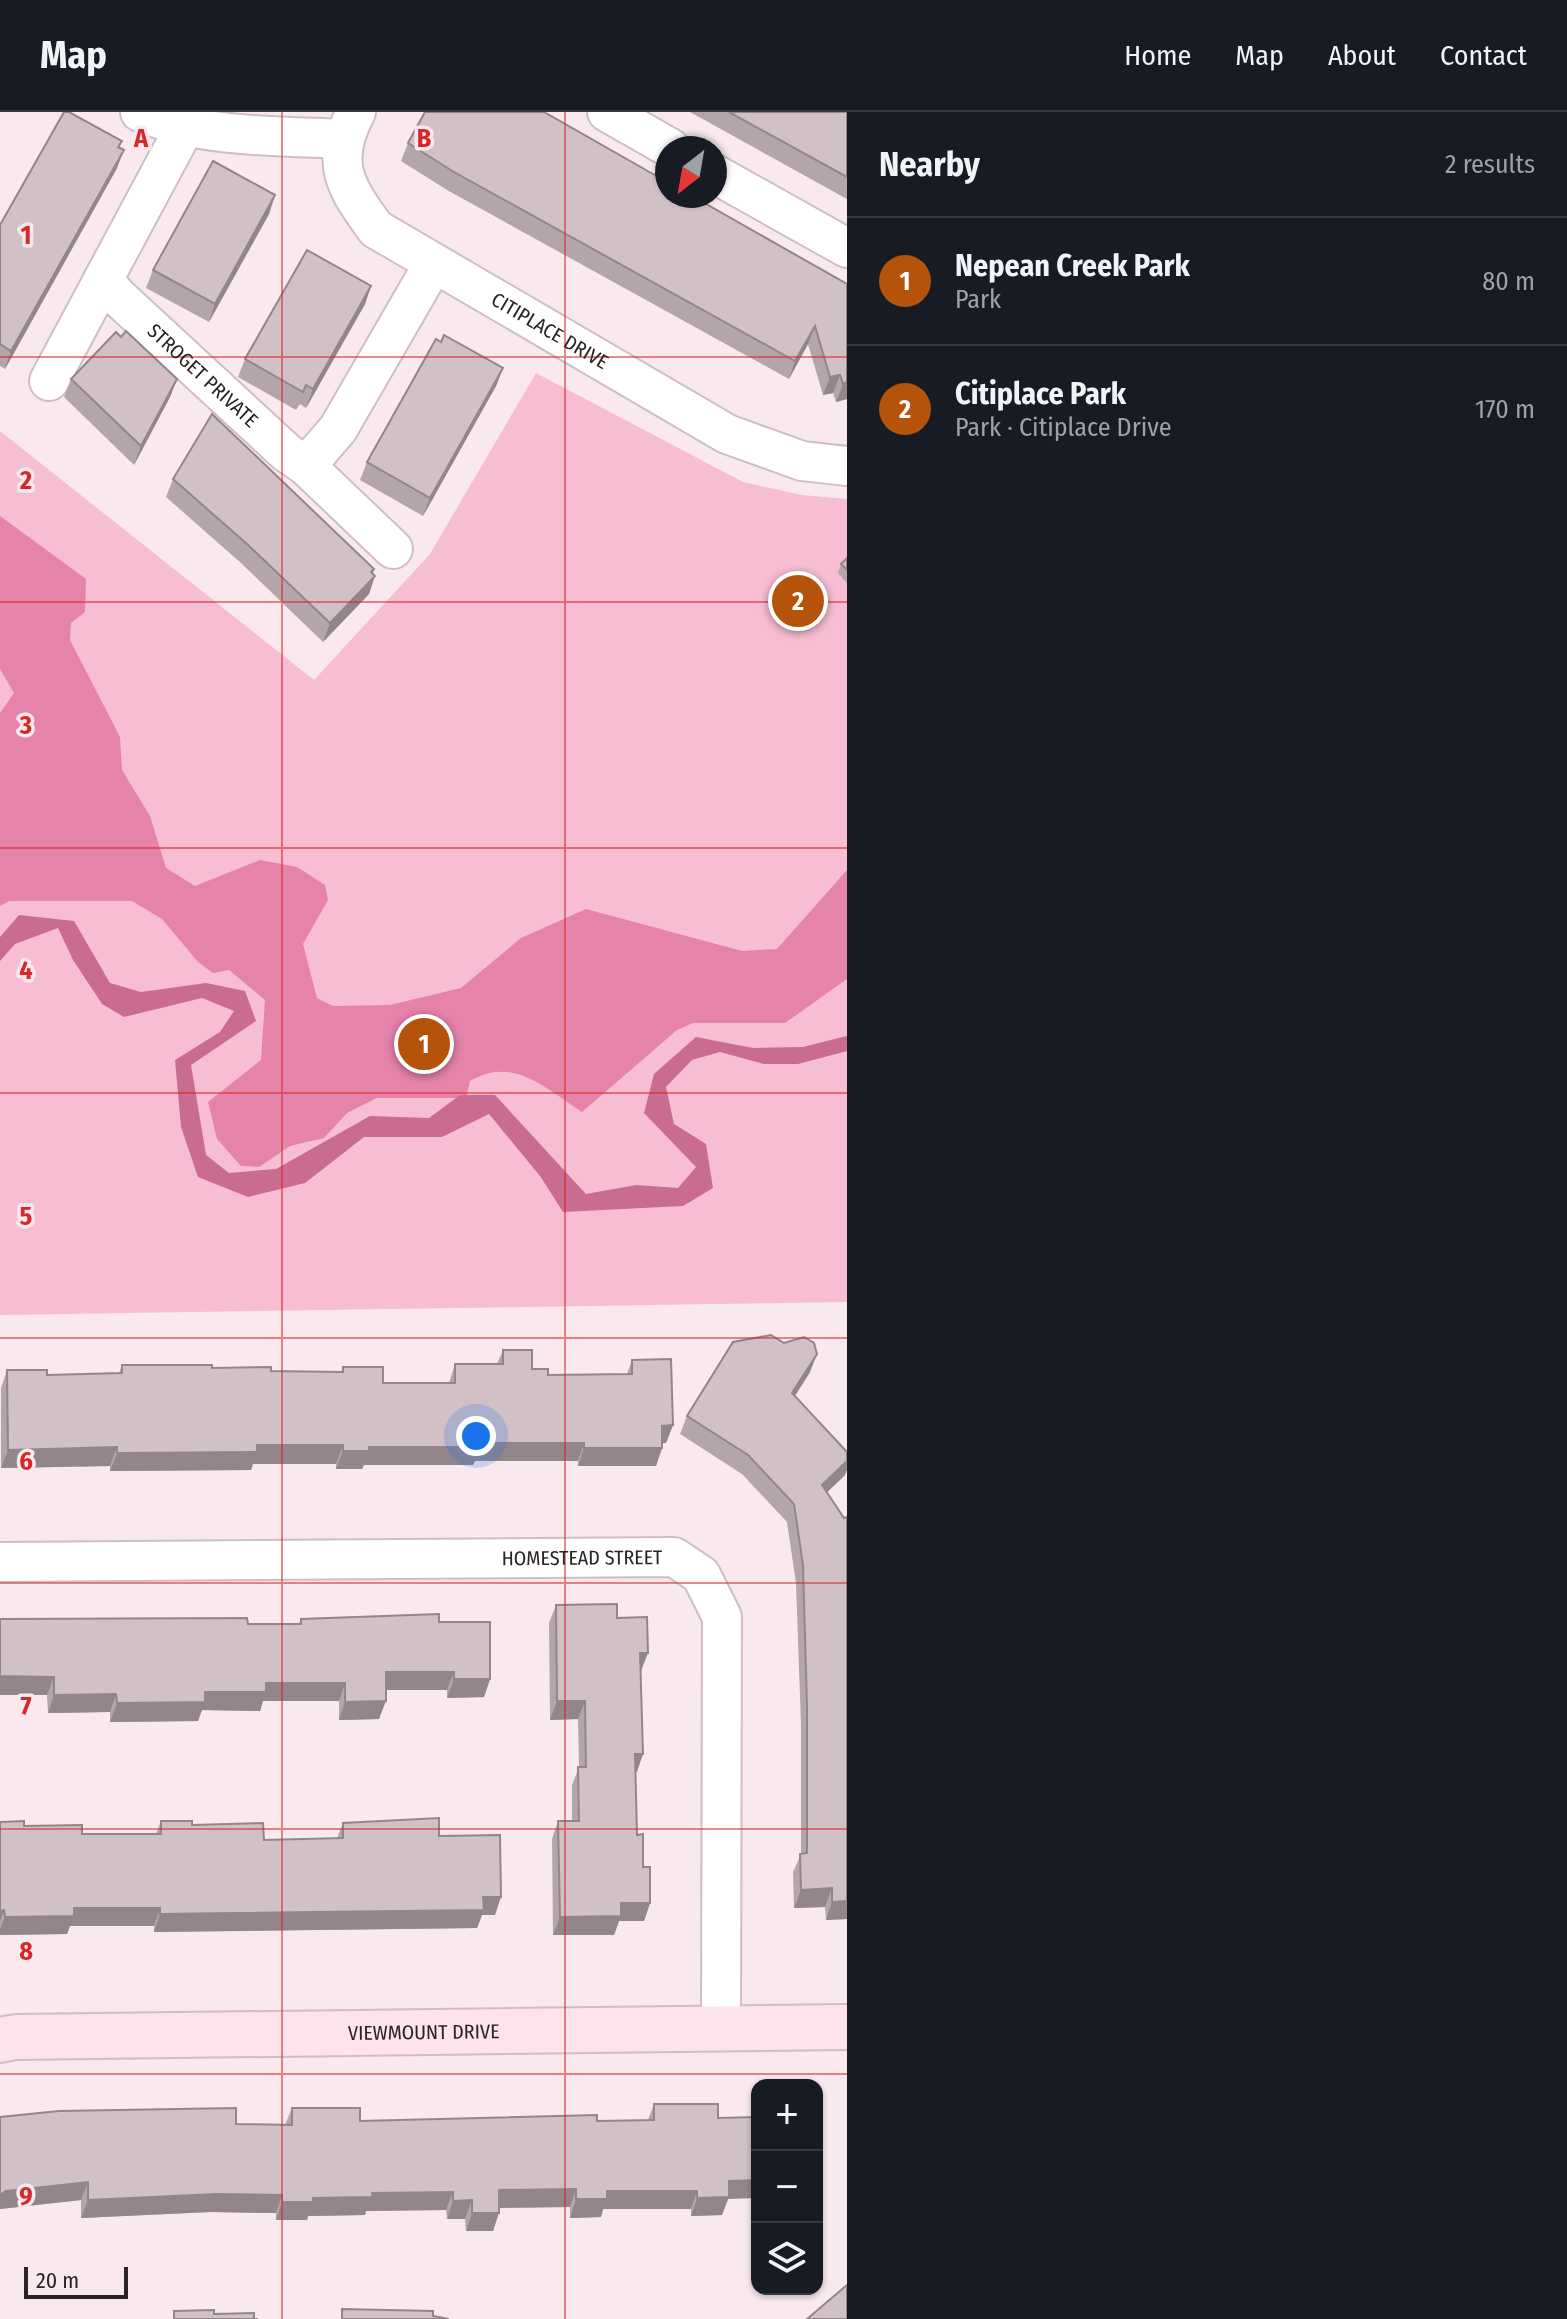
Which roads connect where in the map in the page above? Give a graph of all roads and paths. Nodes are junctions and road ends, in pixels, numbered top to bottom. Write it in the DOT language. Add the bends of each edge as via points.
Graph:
graph roads {
  1 [pos="140,112"];
  2 [pos="607,112"];
  3 [pos="186,125"];
  4 [pos="350,126"];
  5 [pos="655,139"];
  6 [pos="727,181"];
  7 [pos="847,248"];
  8 [pos="434,263"];
  9 [pos="103,280"];
  10 [pos="49,381"];
  11 [pos="306,466"];
  12 [pos="847,466"];
  13 [pos="393,549"];
  14 [pos="0,1562"];
  15 [pos="847,2027"];
  16 [pos="721,2028"];
  17 [pos="0,2040"];
  1 -- 3 [label="street"];
  2 -- 5 [label="street"];
  3 -- 4 [label="street" via="234,134"];
  3 -- 9 [label="street"];
  4 -- 8 [label="street, CITIPLACE DRIVE" via="341,150 344,177 367,217 376,229"];
  6 -- 7 [label="street"];
  8 -- 11 [label="street" via="338,429"];
  8 -- 12 [label="street, CITIPLACE DRIVE" via="727,434 802,461"];
  9 -- 10 [label="street"];
  9 -- 11 [label="street, STROGET PRIVATE"];
  11 -- 13 [label="street, STROGET PRIVATE"];
  14 -- 16 [label="street, HOMESTEAD STREET" via="674,1557 701,1575 722,1617"];
  15 -- 16 [label="street, VIEWMOUNT DRIVE"];
  16 -- 17 [label="street, VIEWMOUNT DRIVE"];
}
